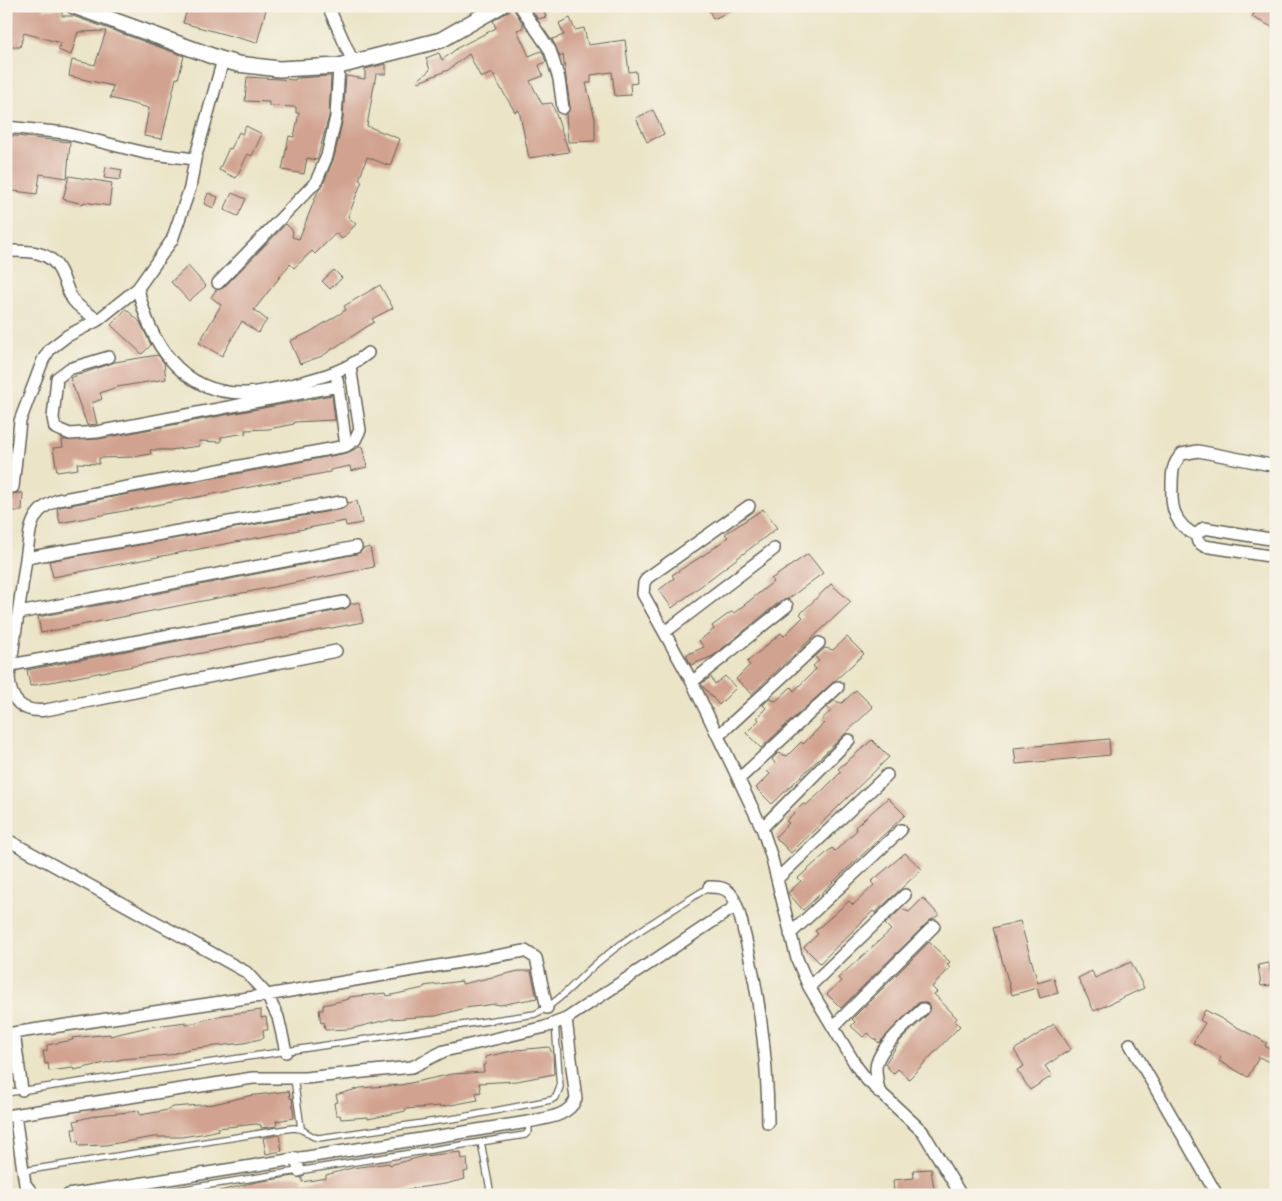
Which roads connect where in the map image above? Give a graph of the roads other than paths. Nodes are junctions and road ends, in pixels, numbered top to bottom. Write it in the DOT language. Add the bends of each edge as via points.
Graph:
graph roads {
  1 [pos="74,6"];
  2 [pos="328,6"];
  3 [pos="500,6"];
  4 [pos="520,6"];
  5 [pos="223,60"];
  6 [pos="346,64"];
  7 [pos="563,108"];
  8 [pos="6,127"];
  9 [pos="195,159"];
  10 [pos="8,251"];
  11 [pos="218,283"];
  12 [pos="138,288"];
  13 [pos="98,320"];
  14 [pos="368,353"];
  15 [pos="109,357"];
  16 [pos="350,366"];
  17 [pos="336,373"];
  18 [pos="338,386"];
  19 [pos="346,446"];
  20 [pos="1276,466"];
  21 [pos="13,487"];
  22 [pos="341,502"];
  23 [pos="748,506"];
  24 [pos="1196,535"];
  25 [pos="1276,540"];
  26 [pos="356,547"];
  27 [pos="774,549"];
  28 [pos="1276,557"];
  29 [pos="26,558"];
  30 [pos="344,602"];
  31 [pos="787,606"];
  32 [pos="19,613"];
  33 [pos="665,632"];
  34 [pos="819,643"];
  35 [pos="336,652"];
  36 [pos="11,665"];
  37 [pos="692,682"];
  38 [pos="838,688"];
  39 [pos="718,736"];
  40 [pos="849,740"];
  41 [pos="887,775"];
  42 [pos="739,780"];
  43 [pos="762,828"];
  44 [pos="901,830"];
  45 [pos="6,838"];
  46 [pos="778,879"];
  47 [pos="709,887"];
  48 [pos="905,895"];
  49 [pos="736,906"];
  50 [pos="934,926"];
  51 [pos="790,934"];
  52 [pos="809,987"];
  53 [pos="268,995"];
  54 [pos="548,1008"];
  55 [pos="923,1009"];
  56 [pos="566,1019"];
  57 [pos="555,1024"];
  58 [pos="833,1027"];
  59 [pos="10,1034"];
  60 [pos="1130,1044"];
  61 [pos="286,1052"];
  62 [pos="294,1078"];
  63 [pos="22,1090"];
  64 [pos="879,1092"];
  65 [pos="6,1093"];
  66 [pos="10,1115"];
  67 [pos="528,1122"];
  68 [pos="768,1123"];
  69 [pos="301,1128"];
  70 [pos="481,1142"];
  71 [pos="296,1158"];
  72 [pos="23,1171"];
  73 [pos="299,1172"];
  74 [pos="122,1190"];
  75 [pos="34,1195"];
  76 [pos="68,1195"];
  77 [pos="146,1195"];
  78 [pos="491,1195"];
  79 [pos="960,1195"];
  80 [pos="1217,1195"];
  1 -- 5 [label="street"];
  2 -- 6 [label="street"];
  3 -- 6 [label="street" via="441,40"];
  4 -- 7 [label="street" via="550,50"];
  5 -- 6 [label="street" via="280,69"];
  5 -- 9 [label="street"];
  6 -- 11 [label="street" via="327,156 316,182"];
  8 -- 9 [label="street" via="66,133 145,153"];
  9 -- 12 [label="street" via="190,188 172,240"];
  10 -- 13 [label="street" via="28,250 52,260 60,269 72,299"];
  12 -- 13 [label="street"];
  12 -- 17 [label="street" via="142,306 162,352 197,382 219,390 242,393 288,386"];
  13 -- 21 [label="street" via="67,336 50,349 43,360 20,421"];
  14 -- 16 [label="street"];
  15 -- 18 [label="street" via="70,369 57,378 55,428 70,434 97,432"];
  16 -- 17 [label="street"];
  16 -- 19 [label="street" via="360,430 355,440"];
  17 -- 18 [label="street"];
  18 -- 19 [label="street"];
  19 -- 29 [label="street" via="58,500 39,511 32,520"];
  20 -- 24 [label="street" via="1198,451 1182,454 1173,467 1172,508 1181,524"];
  22 -- 29 [label="street"];
  23 -- 33 [label="street" via="644,583 643,594"];
  24 -- 25 [label="street" via="1204,528"];
  24 -- 28 [label="street" via="1204,546"];
  26 -- 32 [label="street"];
  27 -- 33 [label="street"];
  29 -- 32 [label="street"];
  30 -- 36 [label="street"];
  31 -- 37 [label="street"];
  32 -- 36 [label="street"];
  33 -- 37 [label="street"];
  34 -- 39 [label="street"];
  35 -- 36 [label="street" via="34,712 14,699 9,689"];
  37 -- 39 [label="street"];
  38 -- 42 [label="street"];
  39 -- 42 [label="street"];
  40 -- 43 [label="street"];
  41 -- 46 [label="street"];
  42 -- 43 [label="street"];
  43 -- 46 [label="street"];
  44 -- 51 [label="street"];
  45 -- 53 [label="street" via="246,972"];
  46 -- 51 [label="street"];
  47 -- 49 [label="street" via="721,887 730,894"];
  47 -- 54 [label="lane" via="619,945"];
  48 -- 52 [label="street"];
  49 -- 56 [label="street"];
  49 -- 68 [label="street" via="761,1013"];
  50 -- 58 [label="street"];
  51 -- 52 [label="street"];
  52 -- 58 [label="street"];
  53 -- 54 [label="street" via="525,951 536,958"];
  53 -- 59 [label="street"];
  53 -- 61 [label="street" via="278,1017"];
  54 -- 61 [label="lane" via="518,1018"];
  55 -- 64 [label="street" via="878,1058"];
  56 -- 57 [label="street"];
  56 -- 67 [label="street" via="576,1099 567,1112"];
  57 -- 62 [label="street" via="449,1050 412,1067"];
  57 -- 69 [label="lane" via="560,1087 551,1100 458,1118 318,1138"];
  58 -- 64 [label="street" via="857,1067"];
  59 -- 63 [label="street"];
  60 -- 80 [label="street"];
  61 -- 63 [label="lane"];
  62 -- 66 [label="street" via="252,1078"];
  62 -- 69 [label="lane"];
  63 -- 65 [label="lane"];
  64 -- 79 [label="street" via="923,1132"];
  66 -- 72 [label="street"];
  67 -- 70 [label="lane" via="529,1131 525,1135"];
  67 -- 71 [label="street"];
  69 -- 72 [label="lane"];
  70 -- 73 [label="lane"];
  70 -- 78 [label="lane"];
  71 -- 73 [label="street"];
  71 -- 74 [label="street"];
  72 -- 75 [label="street" via="25,1184"];
  73 -- 77 [label="lane"];
  74 -- 76 [label="street"];
}
